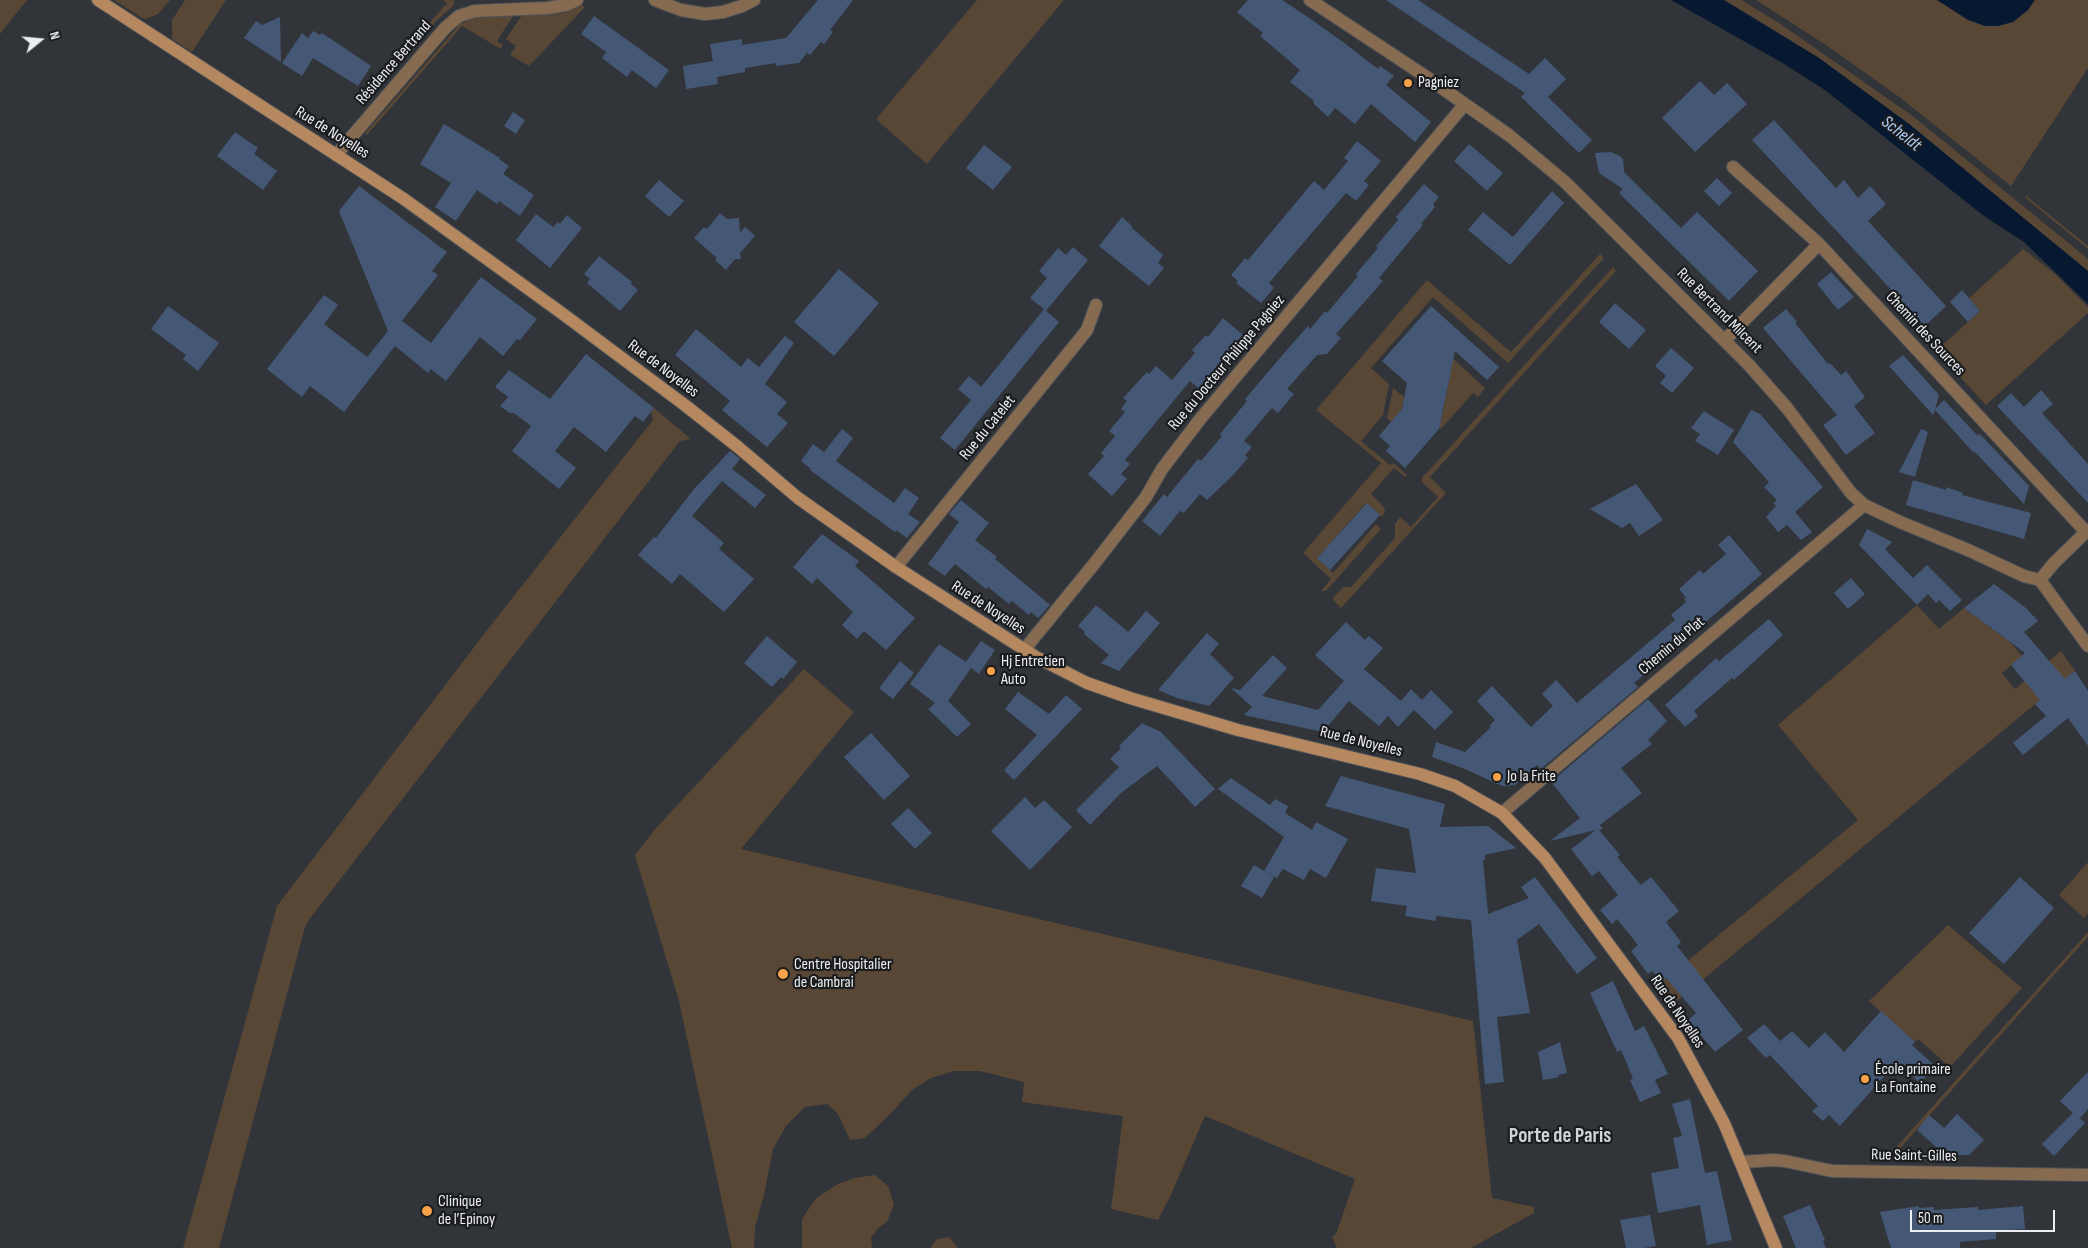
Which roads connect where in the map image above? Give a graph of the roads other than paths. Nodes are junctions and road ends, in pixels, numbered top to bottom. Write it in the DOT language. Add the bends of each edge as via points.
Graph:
graph roads {
  1 [pos="98,0"];
  2 [pos="576,0"];
  3 [pos="655,0"];
  4 [pos="754,0"];
  5 [pos="1310,0"];
  6 [pos="1465,104"];
  7 [pos="336,155"];
  8 [pos="1733,167"];
  9 [pos="1820,244"];
  10 [pos="1096,305"];
  11 [pos="1725,340"];
  12 [pos="1864,505"];
  13 [pos="2087,531"];
  14 [pos="896,567"];
  15 [pos="2040,580"];
  16 [pos="2088,646"];
  17 [pos="1024,650"];
  18 [pos="1502,813"];
  19 [pos="1741,1162"];
  20 [pos="2088,1175"];
  21 [pos="1776,1248"];
  1 -- 7 [label="street, Rue de Noyelles"];
  2 -- 7 [label="street, Résidence Bertrand" via="547,8 475,11 459,16 445,28"];
  3 -- 4 [label="street" via="681,10 705,14 728,11"];
  5 -- 6 [label="street, Rue Bertrand Milcent"];
  6 -- 11 [label="street, Rue Bertrand Milcent" via="1548,167"];
  6 -- 17 [label="street, Rue du Docteur Philippe Pagniez" via="1201,418 1162,469 1146,497"];
  7 -- 14 [label="street, Rue de Noyelles" via="404,199 563,314 721,433 792,493"];
  8 -- 9 [label="street, Chemin des Sources"];
  9 -- 11 [label="street"];
  9 -- 13 [label="street, Chemin des Sources"];
  10 -- 14 [label="street, Rue du Catelet" via="1087,330"];
  11 -- 12 [label="street, Rue Bertrand Milcent" via="1776,395 1851,493"];
  12 -- 15 [label="street, Rue Bertrand Milcent" via="2024,576"];
  12 -- 18 [label="street, Chemin du Plat"];
  13 -- 15 [label="street"];
  14 -- 17 [label="street, Rue de Noyelles"];
  15 -- 16 [label="street"];
  17 -- 18 [label="street, Rue de Noyelles" via="1054,668 1103,690 1238,730 1420,774 1455,786"];
  18 -- 19 [label="street, Rue de Noyelles" via="1542,853 1672,1030 1710,1095"];
  19 -- 20 [label="street, Rue Saint-Gilles" via="1785,1161 1832,1171"];
  19 -- 21 [label="street, Rue de Noyelles"];
}
